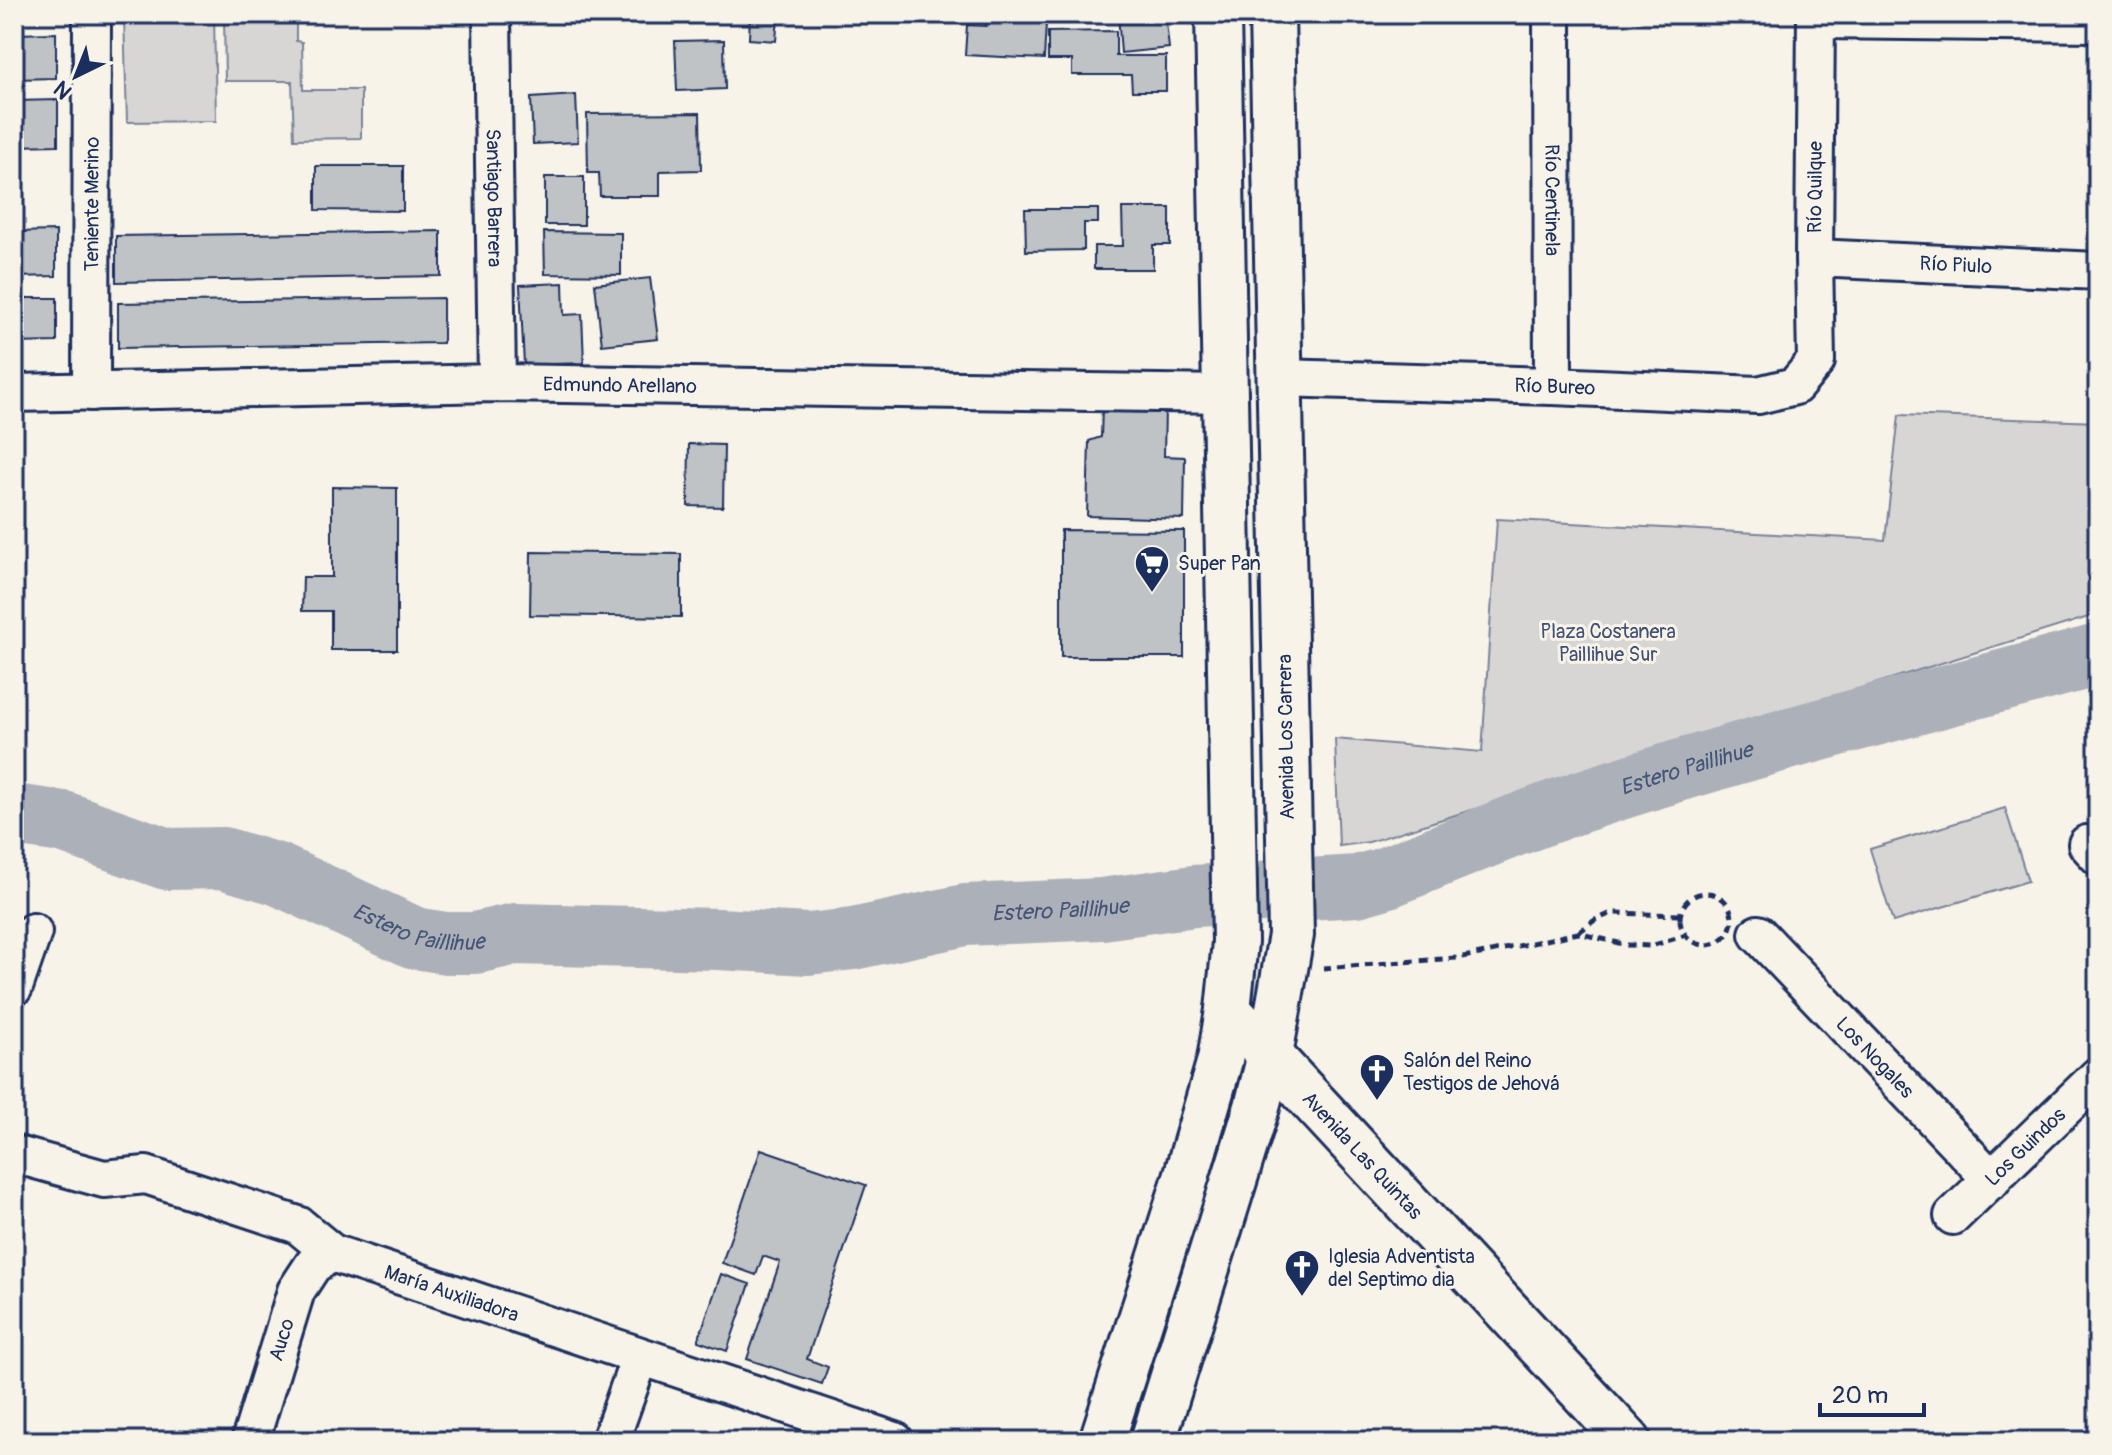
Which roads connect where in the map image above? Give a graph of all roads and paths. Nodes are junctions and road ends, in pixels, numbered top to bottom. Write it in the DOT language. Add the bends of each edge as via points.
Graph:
graph roads {
  1 [pos="92,14"];
  2 [pos="492,14"];
  3 [pos="1218,14"];
  4 [pos="1272,14"];
  5 [pos="1552,14"];
  6 [pos="1816,17"];
  7 [pos="2098,23"];
  8 [pos="1814,258"];
  9 [pos="2098,271"];
  10 [pos="1816,361"];
  11 [pos="1279,378"];
  12 [pos="497,383"];
  13 [pos="1553,386"];
  14 [pos="91,392"];
  15 [pos="14,393"];
  16 [pos="1225,394"];
  17 [pos="1680,915"];
  18 [pos="33,932"];
  19 [pos="1578,933"];
  20 [pos="1758,934"];
  21 [pos="1686,935"];
  22 [pos="1288,953"];
  23 [pos="14,987"];
  24 [pos="1228,1010"];
  25 [pos="1270,1055"];
  26 [pos="2098,1076"];
  27 [pos="14,1154"];
  28 [pos="1992,1180"];
  29 [pos="1953,1216"];
  30 [pos="332,1253"];
  31 [pos="640,1357"];
  32 [pos="250,1441"];
  33 [pos="610,1441"];
  34 [pos="895,1441"];
  35 [pos="1102,1441"];
  36 [pos="1153,1441"];
  37 [pos="1628,1441"];
  1 -- 14 [label="street, Teniente Merino"];
  2 -- 12 [label="street, Santiago Barrera"];
  3 -- 16 [label="main road"];
  4 -- 11 [label="main road, Avenida Los Carrera"];
  5 -- 13 [label="street, Río Centinela"];
  6 -- 7 [label="street"];
  6 -- 8 [label="street, Río Quilque"];
  8 -- 9 [label="street, Río Piulo"];
  8 -- 10 [label="street, Río Quilque"];
  10 -- 13 [label="street, Río Bureo" via="1795,386 1758,395"];
  11 -- 13 [label="street, Río Bureo"];
  11 -- 22 [label="main road, Avenida Los Carrera"];
  12 -- 14 [label="street, Edmundo Arellano"];
  12 -- 16 [label="street, Edmundo Arellano"];
  14 -- 15 [label="street, Edmundo Arellano"];
  16 -- 24 [label="main road" via="1235,942"];
  17 -- 19 [label="path" via="1612,913"];
  17 -- 21 [label="path"];
  17 -- 21 [label="path" via="1691,897 1703,893 1716,894 1732,914 1731,927 1716,943 1694,943"];
  18 -- 23 [label="street"];
  19 -- 21 [label="path" via="1651,946"];
  19 -- 22 [label="path" via="1456,958"];
  20 -- 28 [label="street, Los Nogales"];
  22 -- 25 [label="main road, Avenida Los Carrera"];
  24 -- 25 [label="main road, Avenida Las Quintas"];
  24 -- 35 [label="main road" via="1220,1060 1185,1181"];
  25 -- 36 [label="main road, Avenida Los Carrera"];
  25 -- 37 [label="main road, Avenida Las Quintas"];
  26 -- 28 [label="street, Los Guindos"];
  27 -- 30 [label="street, María Auxiliadora" via="104,1179 146,1175 298,1225"];
  28 -- 29 [label="street, Los Guindos"];
  30 -- 31 [label="street, María Auxiliadora"];
  30 -- 32 [label="street, Auco" via="313,1265 296,1291"];
  31 -- 33 [label="street"];
  31 -- 34 [label="street, María Auxiliadora"];
}
